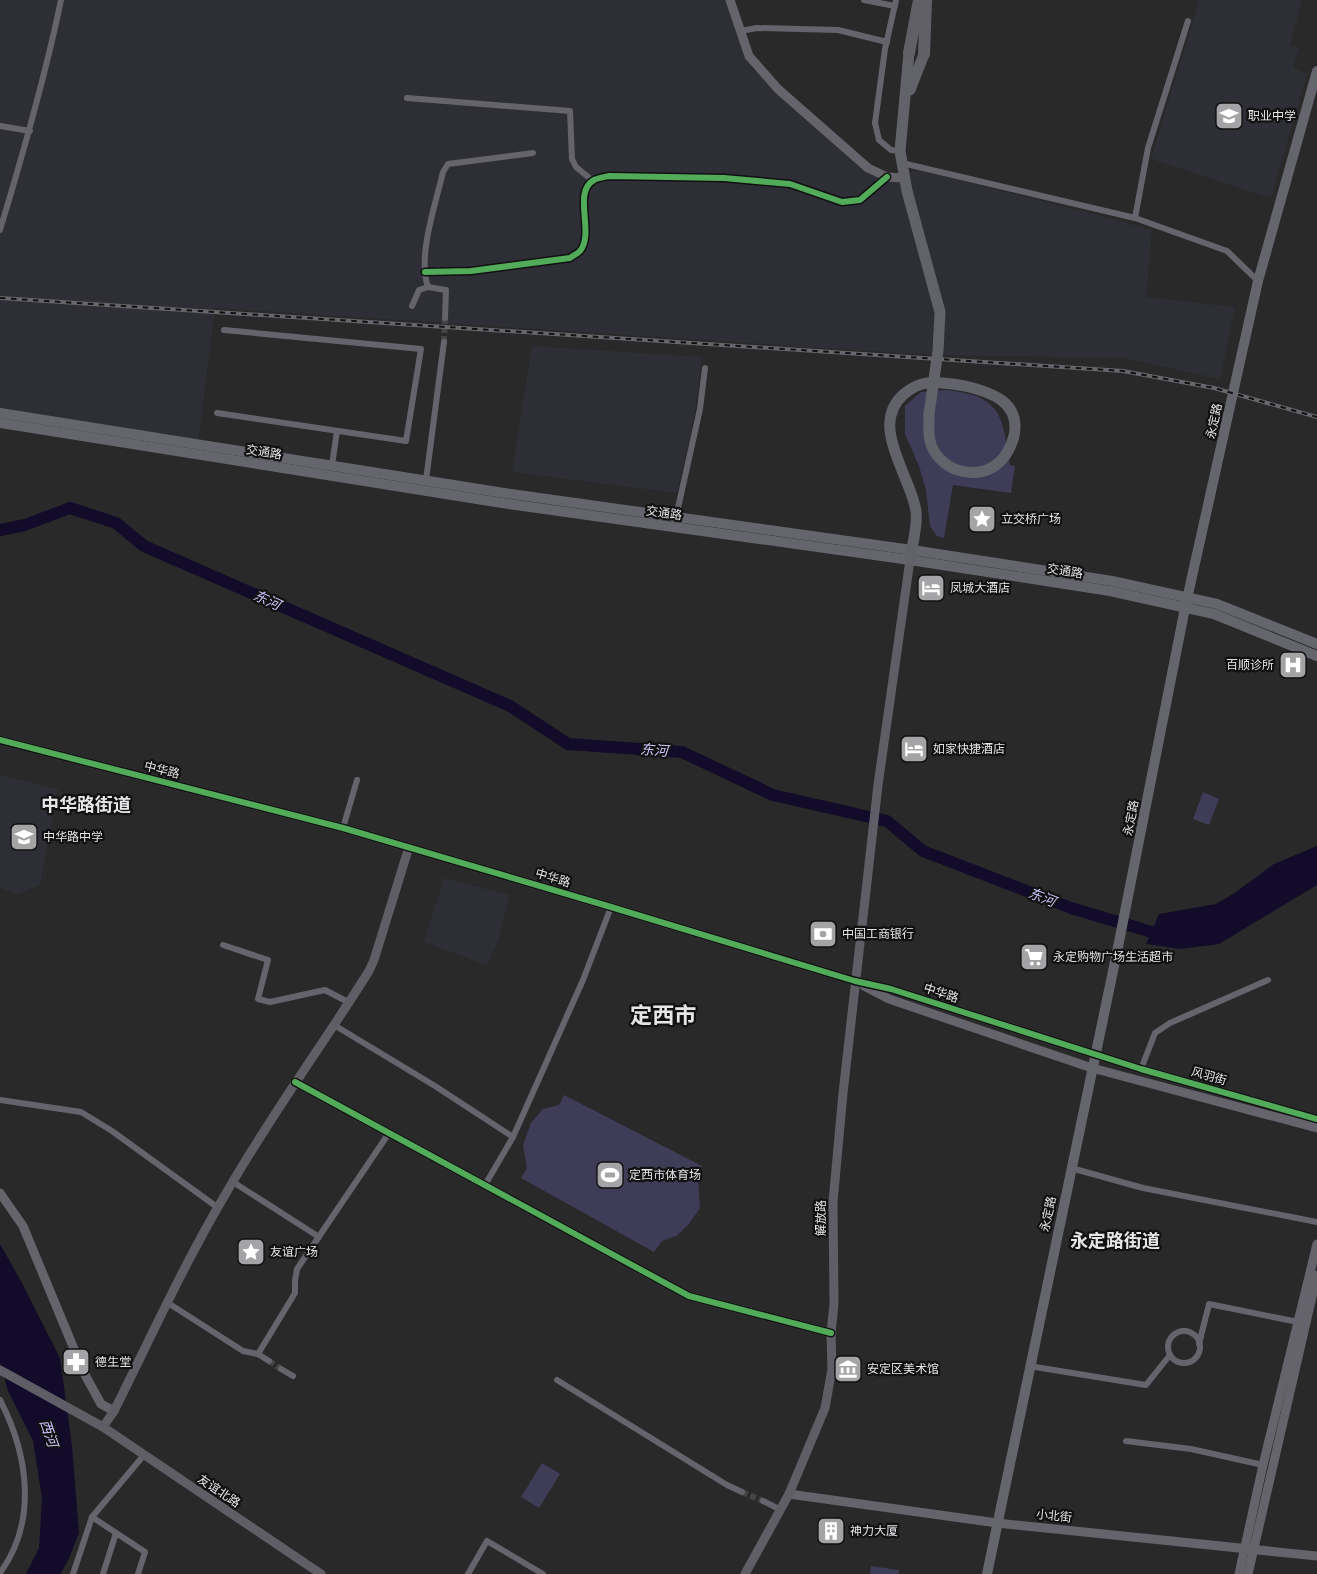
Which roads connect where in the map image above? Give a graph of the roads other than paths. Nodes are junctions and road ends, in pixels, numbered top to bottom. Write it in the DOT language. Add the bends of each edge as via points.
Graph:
graph roads {
  1 [pos="61,0"];
  2 [pos="730,0"];
  3 [pos="864,0"];
  4 [pos="918,0"];
  5 [pos="930,0"];
  6 [pos="896,3"];
  7 [pos="926,6"];
  8 [pos="1188,21"];
  9 [pos="740,32"];
  10 [pos="887,42"];
  11 [pos="909,53"];
  12 [pos="924,54"];
  13 [pos="1317,71"];
  14 [pos="407,98"];
  15 [pos="905,101"];
  16 [pos="0,126"];
  17 [pos="30,131"];
  18 [pos="900,151"];
  19 [pos="533,153"];
  20 [pos="902,163"];
  21 [pos="887,177"];
  22 [pos="904,178"];
  23 [pos="593,181"];
  24 [pos="1135,218"];
  25 [pos="0,230"];
  26 [pos="425,272"];
  27 [pos="1258,281"];
  28 [pos="428,287"];
  29 [pos="412,306"];
  30 [pos="445,318"];
  31 [pos="224,330"];
  32 [pos="444,342"];
  33 [pos="705,368"];
  34 [pos="0,413"];
  35 [pos="217,413"];
  36 [pos="0,423"];
  37 [pos="337,430"];
  38 [pos="332,465"];
  39 [pos="426,480"];
  40 [pos="676,517"];
  41 [pos="911,555"];
  42 [pos="1186,602"];
  43 [pos="1317,644"];
  44 [pos="1317,656"];
  45 [pos="0,740"];
  46 [pos="357,780"];
  47 [pos="343,828"];
  48 [pos="409,847"];
  49 [pos="611,907"];
  50 [pos="223,945"];
  51 [pos="1268,980"];
  52 [pos="855,981"];
  53 [pos="348,1002"];
  54 [pos="334,1025"];
  55 [pos="1095,1054"];
  56 [pos="1092,1068"];
  57 [pos="1141,1069"];
  58 [pos="295,1082"];
  59 [pos="0,1100"];
  60 [pos="1317,1119"];
  61 [pos="1317,1128"];
  62 [pos="388,1133"];
  63 [pos="513,1137"];
  64 [pos="1070,1168"];
  65 [pos="232,1182"];
  66 [pos="486,1186"];
  67 [pos="0,1193"];
  68 [pos="217,1207"];
  69 [pos="1317,1222"];
  70 [pos="319,1237"];
  71 [pos="1317,1244"];
  72 [pos="1317,1275"];
  73 [pos="168,1303"];
  74 [pos="1313,1315"];
  75 [pos="1298,1322"];
  76 [pos="831,1333"];
  77 [pos="1199,1344"];
  78 [pos="258,1354"];
  79 [pos="1170,1355"];
  80 [pos="269,1361"];
  81 [pos="1029,1366"];
  82 [pos="281,1369"];
  83 [pos="0,1370"];
  84 [pos="293,1376"];
  85 [pos="557,1380"];
  86 [pos="0,1400"];
  87 [pos="114,1411"];
  88 [pos="103,1427"];
  89 [pos="1126,1441"];
  90 [pos="144,1455"];
  91 [pos="1264,1465"];
  92 [pos="742,1492"];
  93 [pos="789,1494"];
  94 [pos="763,1502"];
  95 [pos="781,1510"];
  96 [pos="92,1517"];
  97 [pos="997,1523"];
  98 [pos="116,1533"];
  99 [pos="1249,1549"];
  100 [pos="1317,1556"];
  101 [pos="0,1573"];
  102 [pos="73,1574"];
  103 [pos="103,1574"];
  104 [pos="138,1574"];
  105 [pos="321,1574"];
  106 [pos="468,1574"];
  107 [pos="543,1574"];
  108 [pos="745,1574"];
  109 [pos="987,1574"];
  110 [pos="1239,1574"];
  111 [pos="1248,1574"];
  1 -- 17 [label="street"];
  2 -- 9 [label="street"];
  3 -- 6 [label="street"];
  4 -- 11 [label="highway"];
  5 -- 7 [label="highway"];
  6 -- 10 [label="street"];
  7 -- 12 [label="highway"];
  8 -- 24 [label="street" via="1148,148"];
  9 -- 10 [label="street" via="757,28 838,30"];
  9 -- 21 [label="street" via="749,56 778,89 868,168"];
  10 -- 18 [label="street" via="875,123 879,140 892,150"];
  11 -- 15 [label="highway"];
  12 -- 15 [label="highway"];
  13 -- 27 [label="main road, 永定路"];
  14 -- 23 [label="street" via="570,111 572,159 576,167"];
  15 -- 18 [label="highway"];
  16 -- 17 [label="street"];
  17 -- 25 [label="street"];
  18 -- 20 [label="highway"];
  19 -- 26 [label="street" via="448,164 443,172 426,245"];
  20 -- 22 [label="highway"];
  20 -- 24 [label="street"];
  21 -- 22 [label="street"];
  21 -- 23 [label="street" via="860,200 842,202 790,184 724,178 609,176"];
  22 -- 41 [label="highway, bridge" via="940,312 938,351 929,414 930,441 935,454 956,470 984,471 1006,456 1015,432 1012,415 1002,400 993,394 952,383 928,382 902,395 894,407 890,436 916,512"];
  23 -- 26 [label="street" via="585,189 586,234 580,251 570,258 471,271"];
  24 -- 27 [label="street" via="1227,251"];
  26 -- 28 [label="street"];
  27 -- 42 [label="main road, 永定路"];
  28 -- 29 [label="street" via="419,290"];
  28 -- 30 [label="street" via="446,290"];
  31 -- 37 [label="street" via="421,349 406,441"];
  32 -- 39 [label="street"];
  33 -- 40 [label="street" via="700,409"];
  34 -- 38 [label="main road, 交通路"];
  35 -- 37 [label="street"];
  36 -- 41 [label="main road, 交通路" via="502,503"];
  37 -- 38 [label="street"];
  38 -- 39 [label="main road, 交通路"];
  39 -- 40 [label="main road, 交通路"];
  40 -- 41 [label="main road, 交通路"];
  41 -- 42 [label="main road, 交通路" via="1112,581"];
  41 -- 52 [label="main road, 解放路" via="878,785"];
  42 -- 43 [label="main road, 交通路" via="1217,604"];
  42 -- 44 [label="main road, 交通路"];
  42 -- 55 [label="main road, 永定路"];
  45 -- 47 [label="street, 中华路"];
  46 -- 47 [label="street"];
  47 -- 48 [label="street, 中华路"];
  48 -- 49 [label="street, 中华路"];
  48 -- 53 [label="main road" via="374,960"];
  49 -- 52 [label="street, 中华路"];
  49 -- 63 [label="street" via="583,980"];
  50 -- 53 [label="street" via="268,960 258,998 270,1002 325,990"];
  51 -- 57 [label="street" via="1170,1023 1155,1033"];
  52 -- 55 [label="street, 中华路" via="891,989"];
  52 -- 56 [label="street, 中华路" via="888,999"];
  52 -- 76 [label="main road, 解放路" via="833,1202 834,1304"];
  53 -- 54 [label="main road"];
  54 -- 58 [label="main road"];
  54 -- 63 [label="street"];
  55 -- 56 [label="main road, 永定路"];
  55 -- 57 [label="street, 风羽街"];
  56 -- 61 [label="street, 风羽街"];
  56 -- 64 [label="main road, 永定路"];
  57 -- 60 [label="street, 风羽街"];
  58 -- 62 [label="street"];
  58 -- 65 [label="main road"];
  59 -- 68 [label="street" via="81,1112"];
  62 -- 66 [label="street"];
  62 -- 70 [label="street"];
  63 -- 66 [label="street"];
  64 -- 69 [label="street" via="1142,1188"];
  64 -- 81 [label="main road, 永定路"];
  65 -- 68 [label="main road"];
  65 -- 70 [label="street"];
  66 -- 76 [label="street" via="689,1296"];
  67 -- 87 [label="street" via="23,1226 84,1374 101,1404"];
  68 -- 73 [label="main road"];
  70 -- 78 [label="street" via="297,1269 295,1293"];
  71 -- 75 [label="street"];
  72 -- 74 [label="street"];
  73 -- 78 [label="street" via="243,1351"];
  73 -- 87 [label="main road"];
  74 -- 99 [label="street"];
  75 -- 77 [label="street" via="1209,1304"];
  75 -- 91 [label="street"];
  76 -- 93 [label="main road, 解放路" via="832,1369 825,1408"];
  77 -- 79 [label="street" via="1192,1360 1180,1362"];
  77 -- 79 [label="street" via="1193,1334 1175,1333 1168,1343"];
  78 -- 80 [label="street"];
  79 -- 81 [label="street" via="1146,1385"];
  81 -- 97 [label="main road, 永定路"];
  82 -- 84 [label="street"];
  83 -- 88 [label="main road, 友谊北路"];
  85 -- 92 [label="street"];
  86 -- 101 [label="street" via="19,1448 26,1495 25,1514 14,1551"];
  87 -- 88 [label="main road"];
  88 -- 90 [label="main road, 友谊北路"];
  89 -- 91 [label="street" via="1191,1449"];
  90 -- 96 [label="street"];
  90 -- 105 [label="main road, 友谊北路"];
  91 -- 99 [label="street"];
  93 -- 95 [label="main road, 解放路"];
  93 -- 97 [label="street, 小北街"];
  94 -- 95 [label="street"];
  95 -- 108 [label="main road, 解放路"];
  96 -- 98 [label="street"];
  96 -- 102 [label="street"];
  97 -- 99 [label="street, 小北街"];
  97 -- 109 [label="main road, 永定路"];
  98 -- 103 [label="street"];
  98 -- 104 [label="street" via="145,1552"];
  99 -- 100 [label="street, 小北街"];
  99 -- 110 [label="street"];
  99 -- 111 [label="street"];
  106 -- 107 [label="street" via="487,1541"];
}
